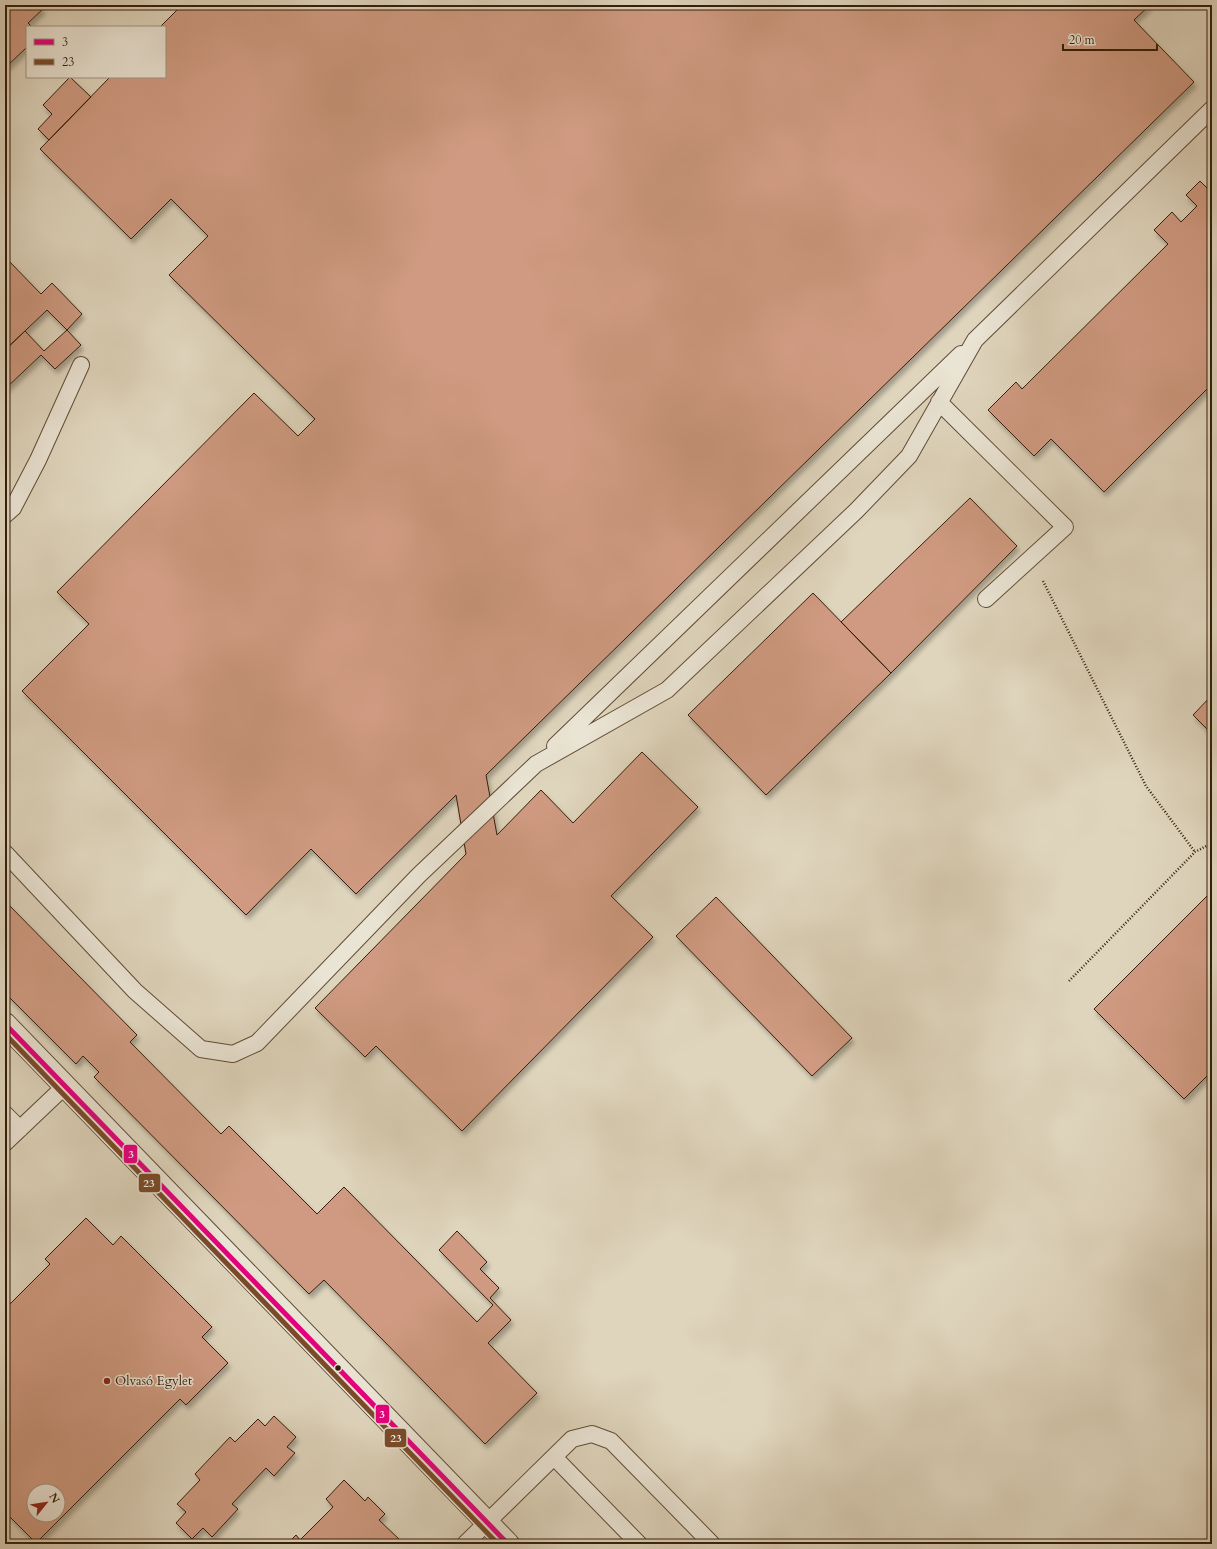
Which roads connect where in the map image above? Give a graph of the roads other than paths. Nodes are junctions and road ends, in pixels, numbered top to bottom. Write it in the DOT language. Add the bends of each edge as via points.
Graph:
graph roads {
  1 [pos="1212,109"];
  2 [pos="975,340"];
  3 [pos="81,365"];
  4 [pos="939,402"];
  5 [pos="5,515"];
  6 [pos="986,599"];
  7 [pos="536,764"];
  8 [pos="5,853"];
  9 [pos="5,1024"];
  10 [pos="65,1086"];
  11 [pos="5,1114"];
  12 [pos="20,1129"];
  13 [pos="5,1143"];
  14 [pos="554,1457"];
  15 [pos="488,1523"];
  16 [pos="466,1544"];
  17 [pos="508,1544"];
  18 [pos="639,1544"];
  19 [pos="712,1544"];
  1 -- 2 [label="lane"];
  2 -- 4 [label="lane"];
  2 -- 7 [label="lane"];
  3 -- 5 [label="lane" via="38,460 12,508"];
  4 -- 6 [label="lane" via="1065,527"];
  4 -- 7 [label="lane" via="909,456 862,506 667,690"];
  7 -- 8 [label="lane" via="418,875 257,1043 233,1054 201,1049 135,991"];
  9 -- 10 [label="street"];
  10 -- 12 [label="lane"];
  10 -- 15 [label="street"];
  11 -- 12 [label="lane"];
  12 -- 13 [label="lane"];
  14 -- 15 [label="lane"];
  14 -- 18 [label="lane"];
  14 -- 19 [label="lane" via="572,1439 592,1434 611,1440"];
  15 -- 16 [label="lane"];
  15 -- 17 [label="street"];
}
